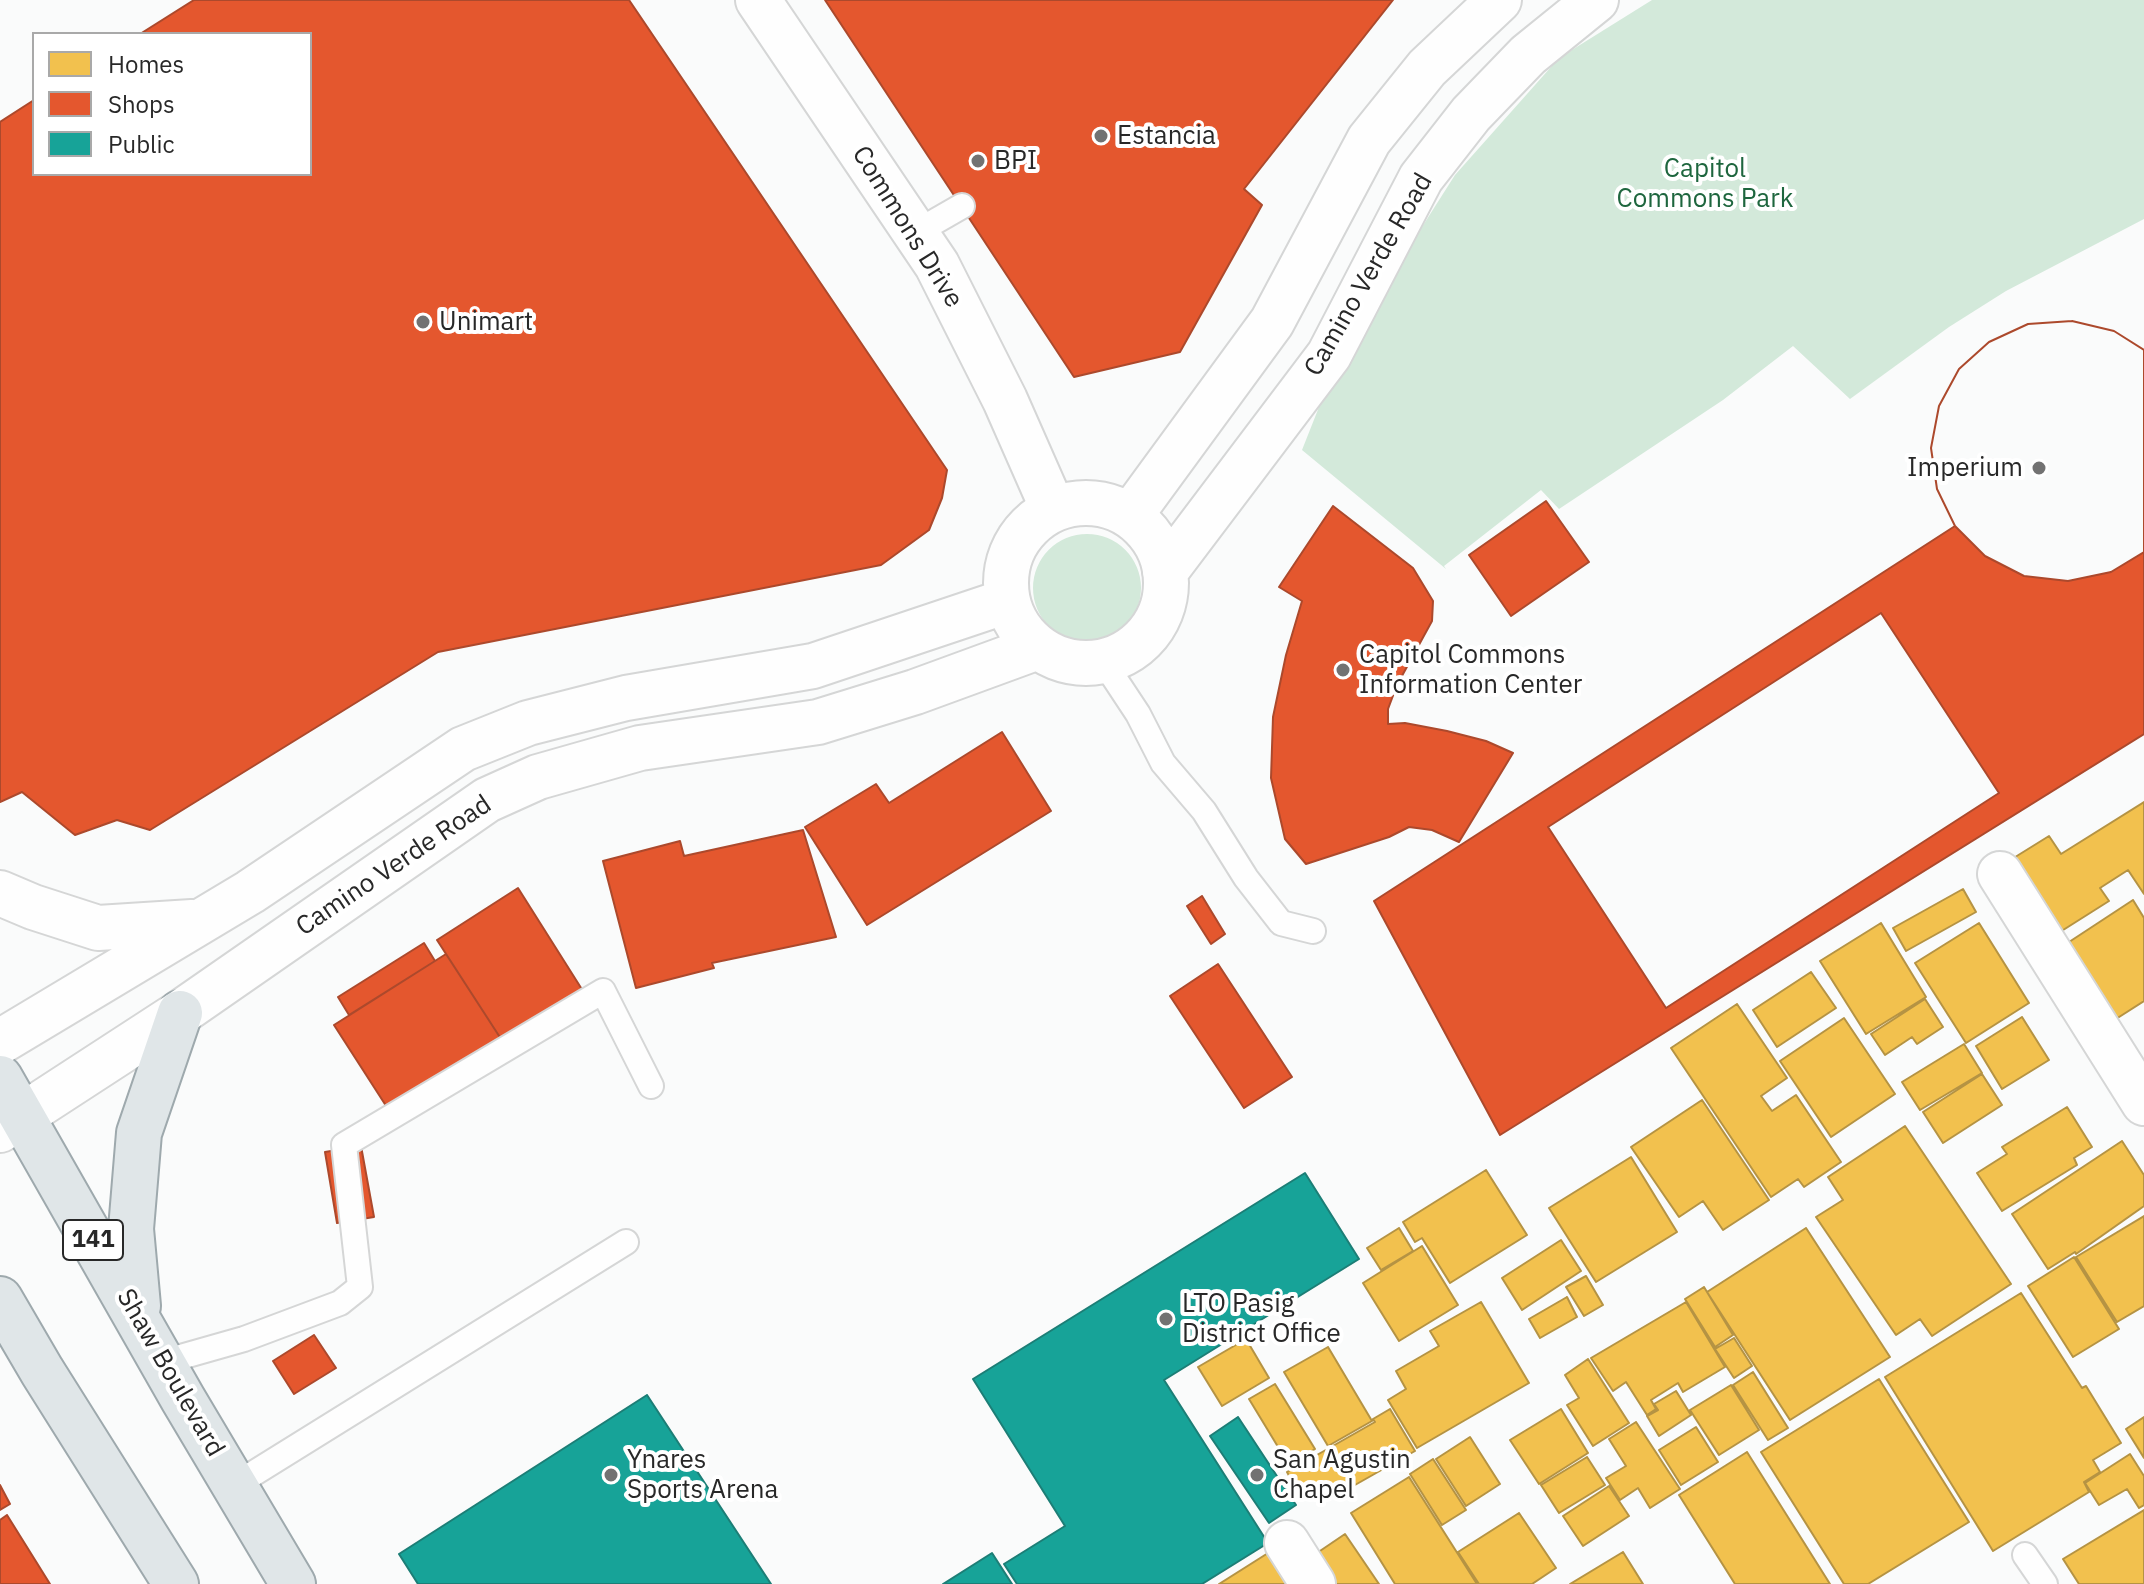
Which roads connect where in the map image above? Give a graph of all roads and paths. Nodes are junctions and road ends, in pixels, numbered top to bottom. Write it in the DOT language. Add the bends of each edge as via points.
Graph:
graph roads {
  1 [pos="758,0"];
  2 [pos="1499,0"];
  3 [pos="1596,0"];
  4 [pos="962,206"];
  5 [pos="915,233"];
  6 [pos="1053,509"];
  7 [pos="1130,516"];
  8 [pos="1165,572"];
  9 [pos="1007,601"];
  10 [pos="1038,647"];
  11 [pos="1103,661"];
  12 [pos="2000,874"];
  13 [pos="0,893"];
  14 [pos="198,922"];
  15 [pos="1313,931"];
  16 [pos="180,1013"];
  17 [pos="0,1042"];
  18 [pos="0,1078"];
  19 [pos="651,1086"];
  20 [pos="2144,1103"];
  21 [pos="12,1124"];
  22 [pos="626,1242"];
  23 [pos="0,1299"];
  24 [pos="139,1320"];
  25 [pos="0,1345"];
  26 [pos="163,1362"];
  27 [pos="42,1371"];
  28 [pos="235,1485"];
  29 [pos="1287,1543"];
  30 [pos="2025,1555"];
  31 [pos="176,1584"];
  32 [pos="293,1584"];
  33 [pos="1313,1584"];
  34 [pos="2045,1584"];
  1 -- 5 [label="street, Commons Drive"];
  2 -- 7 [label="street" via="1427,68 1369,140 1272,322"];
  3 -- 8 [label="street, Camino Verde Road" via="1528,55 1471,114 1421,178 1329,355"];
  4 -- 5 [label="lane"];
  5 -- 6 [label="street, Commons Drive" via="937,265 1005,400"];
  6 -- 7 [label="street" via="1092,502"];
  6 -- 9 [label="street" via="1030,525 1013,547 1005,574"];
  7 -- 8 [label="street" via="1159,550"];
  8 -- 11 [label="street" via="1158,619 1126,653"];
  9 -- 10 [label="street" via="1014,619"];
  9 -- 14 [label="street" via="813,666 626,698 528,723 463,749"];
  10 -- 11 [label="street" via="1081,663"];
  10 -- 16 [label="street, Camino Verde Road" via="818,722 640,748 538,777 487,800"];
  11 -- 15 [label="lane" via="1163,763 1204,811 1246,878 1281,923"];
  12 -- 20 [label="street"];
  13 -- 14 [label="street" via="98,928"];
  14 -- 17 [label="street"];
  16 -- 21 [label="street, Camino Verde Road"];
  16 -- 24 [label="main road" via="139,1133 131,1229"];
  18 -- 21 [label="main road, Shaw Boulevard / 141"];
  19 -- 26 [label="lane" via="603,991 344,1145 360,1287 340,1303"];
  21 -- 24 [label="main road, Shaw Boulevard / 141"];
  22 -- 28 [label="lane"];
  23 -- 27 [label="main road"];
  24 -- 26 [label="main road, Shaw Boulevard / 141"];
  25 -- 27 [label="main road"];
  26 -- 28 [label="main road, Shaw Boulevard / 141"];
  27 -- 31 [label="main road"];
  28 -- 32 [label="main road, Shaw Boulevard / 141"];
  29 -- 33 [label="street"];
  30 -- 34 [label="lane"];
}
